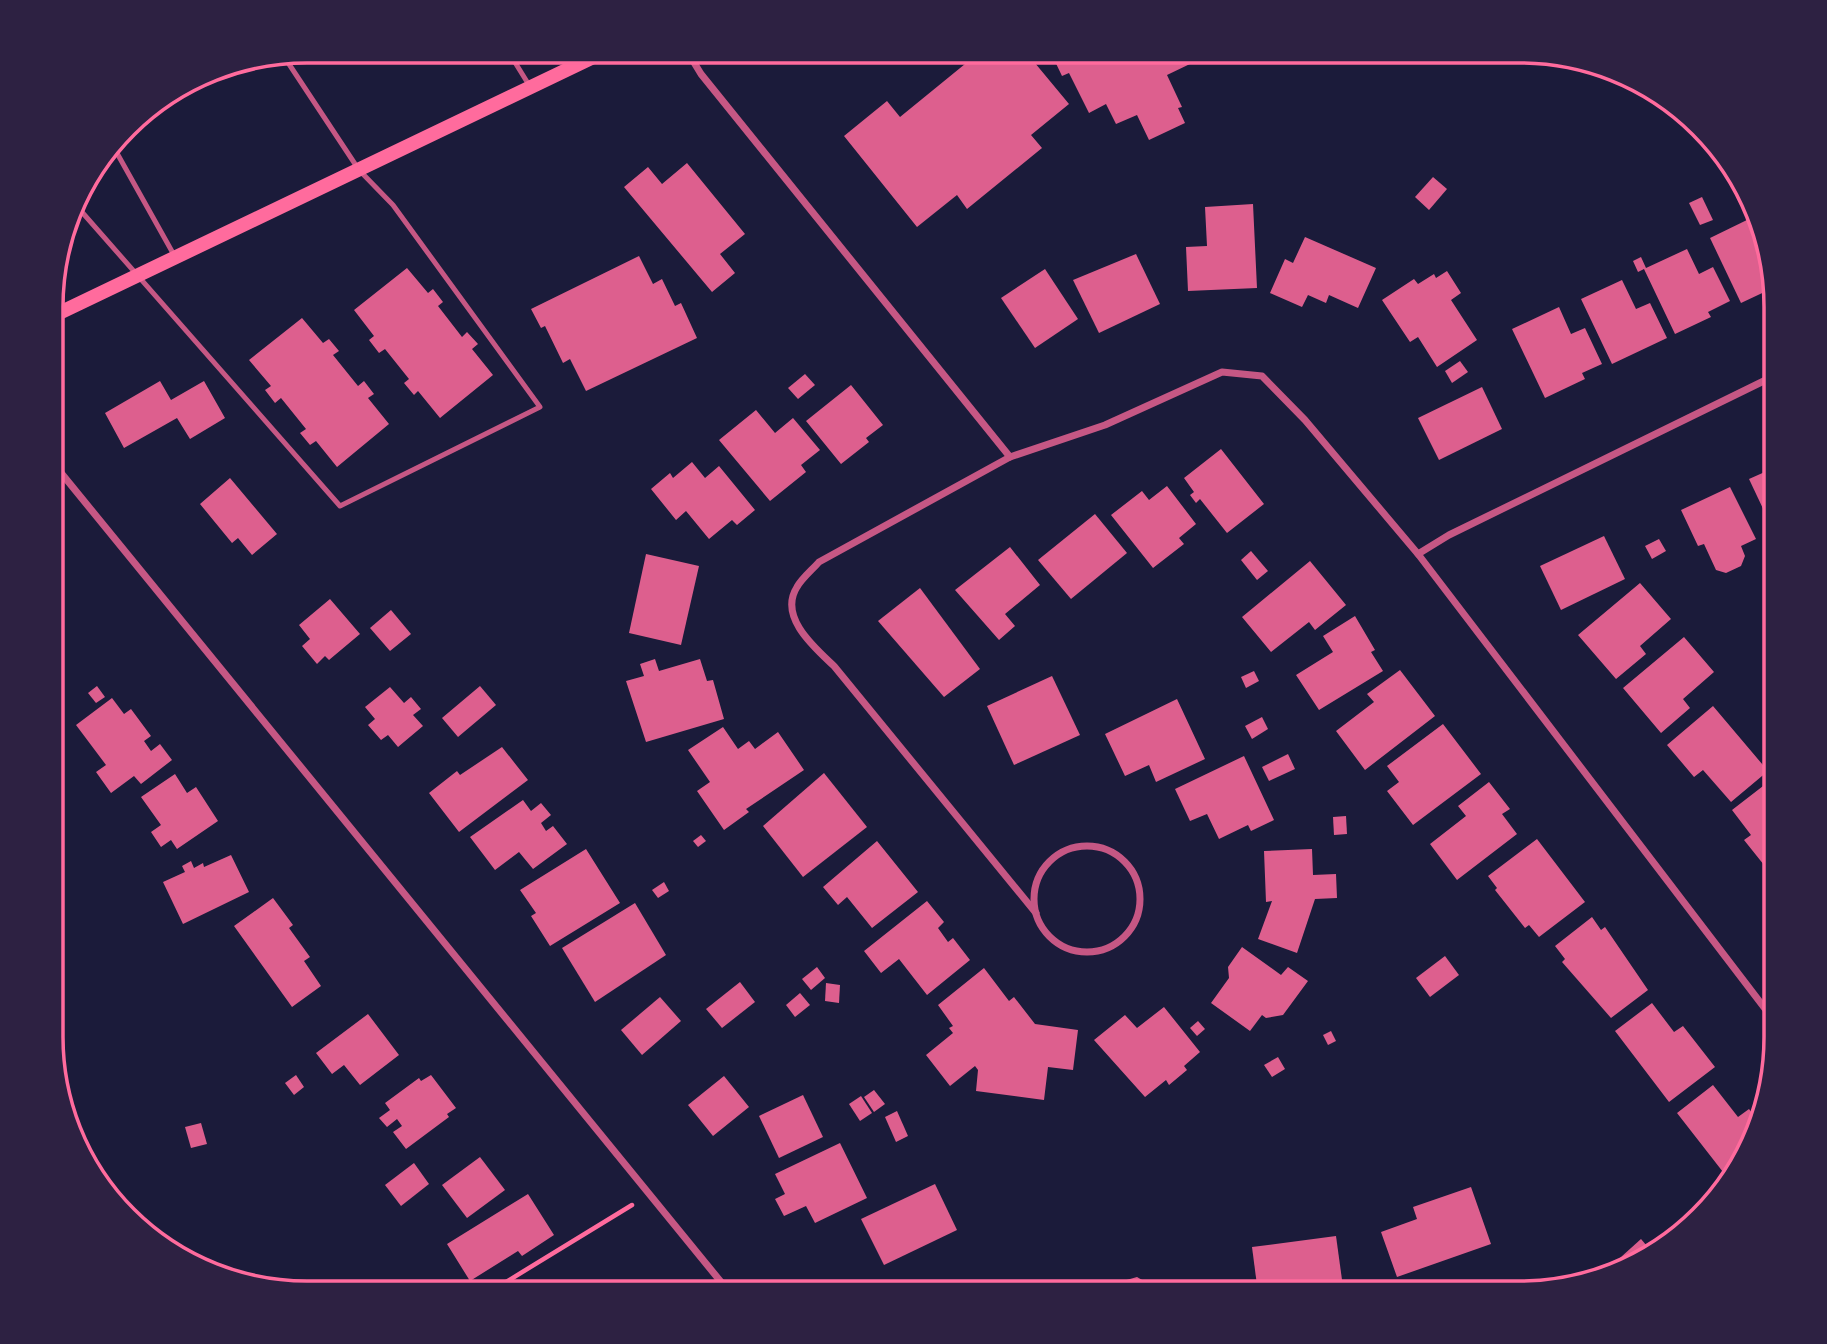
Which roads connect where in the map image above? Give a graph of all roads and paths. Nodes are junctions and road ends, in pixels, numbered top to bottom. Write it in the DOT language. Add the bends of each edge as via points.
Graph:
graph roads {
  1 [pos="515,63"];
  2 [pos="569,63"];
  3 [pos="694,63"];
  4 [pos="289,64"];
  5 [pos="530,88"];
  6 [pos="117,154"];
  7 [pos="359,170"];
  8 [pos="82,212"];
  9 [pos="176,258"];
  10 [pos="138,275"];
  11 [pos="63,311"];
  12 [pos="1763,381"];
  13 [pos="1010,457"];
  14 [pos="63,476"];
  15 [pos="1418,554"];
  16 [pos="1036,913"];
  17 [pos="1763,1006"];
  18 [pos="650,1194"];
  19 [pos="509,1280"];
  20 [pos="720,1280"];
  1 -- 5 [label="lane"];
  2 -- 5 [label="main road"];
  3 -- 13 [label="street"];
  4 -- 7 [label="lane"];
  5 -- 7 [label="main road"];
  6 -- 9 [label="lane"];
  7 -- 9 [label="main road"];
  7 -- 10 [label="lane" via="393,205 540,407 340,506"];
  8 -- 10 [label="lane"];
  9 -- 10 [label="main road"];
  10 -- 11 [label="main road"];
  12 -- 15 [label="street"];
  13 -- 15 [label="street" via="1105,425 1222,372 1262,376"];
  13 -- 16 [label="street" via="819,562 795,589 792,614 808,641 834,666"];
  14 -- 18 [label="street"];
  15 -- 17 [label="street"];
  16 -- 16 [label="street" via="1048,934 1063,946 1102,950 1129,932 1139,914 1137,879 1122,859 1106,849 1089,845 1070,848 1051,860 1040,875 1035,886"];
  18 -- 19 [label="path"];
  18 -- 20 [label="street"];
}
